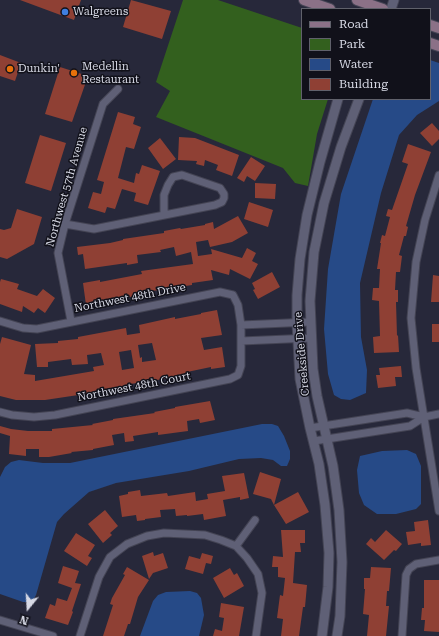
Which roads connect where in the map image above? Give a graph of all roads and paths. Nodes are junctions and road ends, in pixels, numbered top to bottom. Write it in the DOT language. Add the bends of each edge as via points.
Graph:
graph roads {
  1 [pos="304,0"];
  2 [pos="357,0"];
  3 [pos="370,5"];
  4 [pos="327,8"];
  5 [pos="380,8"];
  6 [pos="118,89"];
  7 [pos="338,100"];
  8 [pos="358,100"];
  9 [pos="439,175"];
  10 [pos="164,214"];
  11 [pos="65,224"];
  12 [pos="0,321"];
  13 [pos="71,321"];
  14 [pos="310,322"];
  15 [pos="297,323"];
  16 [pos="241,325"];
  17 [pos="298,338"];
  18 [pos="311,338"];
  19 [pos="241,341"];
  20 [pos="0,412"];
  21 [pos="439,414"];
  22 [pos="424,417"];
  23 [pos="323,426"];
  24 [pos="310,428"];
  25 [pos="327,440"];
  26 [pos="314,441"];
  27 [pos="439,511"];
  28 [pos="255,520"];
  29 [pos="236,546"];
  30 [pos="439,560"];
  31 [pos="0,620"];
  32 [pos="53,636"];
  33 [pos="80,636"];
  34 [pos="256,636"];
  35 [pos="322,636"];
  36 [pos="337,636"];
  37 [pos="402,636"];
  1 -- 4 [label="main road"];
  2 -- 3 [label="main road"];
  3 -- 5 [label="main road"];
  6 -- 11 [label="street, Northwest 57th Avenue" via="103,104"];
  7 -- 15 [label="street, Creekside Drive" via="303,234 298,275"];
  8 -- 14 [label="street, Creekside Drive" via="333,172 320,221 313,260"];
  9 -- 22 [label="street" via="425,220 416,262 411,318"];
  10 -- 10 [label="street" via="215,205 222,202 224,194 220,188 182,175 173,177 164,195"];
  10 -- 11 [label="street" via="94,229"];
  11 -- 13 [label="street, Northwest 57th Avenue" via="58,253"];
  12 -- 13 [label="street, Northwest 48th Drive" via="23,328 38,329"];
  13 -- 16 [label="street, Northwest 48th Drive" via="220,292 233,295 238,305"];
  14 -- 15 [label="street"];
  14 -- 18 [label="street, Creekside Drive"];
  15 -- 16 [label="street"];
  15 -- 17 [label="street, Creekside Drive"];
  16 -- 19 [label="street, Northwest 48th Drive"];
  17 -- 18 [label="street"];
  17 -- 19 [label="street"];
  17 -- 24 [label="street, Creekside Drive" via="300,379"];
  18 -- 23 [label="street, Creekside Drive" via="314,376"];
  19 -- 20 [label="street, Northwest 48th Court" via="241,366 238,375 230,379 55,415 34,417"];
  21 -- 22 [label="street"];
  22 -- 23 [label="street" via="407,413"];
  22 -- 25 [label="street" via="410,426"];
  22 -- 27 [label="street"];
  23 -- 24 [label="street"];
  23 -- 25 [label="street, Creekside Drive"];
  24 -- 26 [label="street, Creekside Drive"];
  25 -- 26 [label="street"];
  25 -- 36 [label="street, Creekside Drive" via="339,510 342,562"];
  26 -- 35 [label="street, Creekside Drive" via="323,484 329,553"];
  28 -- 29 [label="street"];
  29 -- 33 [label="street" via="205,535 164,533 146,536 127,544 110,557 99,577"];
  29 -- 34 [label="street" via="248,558 258,574 262,594"];
  30 -- 37 [label="street" via="416,564 406,575"];
  31 -- 32 [label="street"];
}
